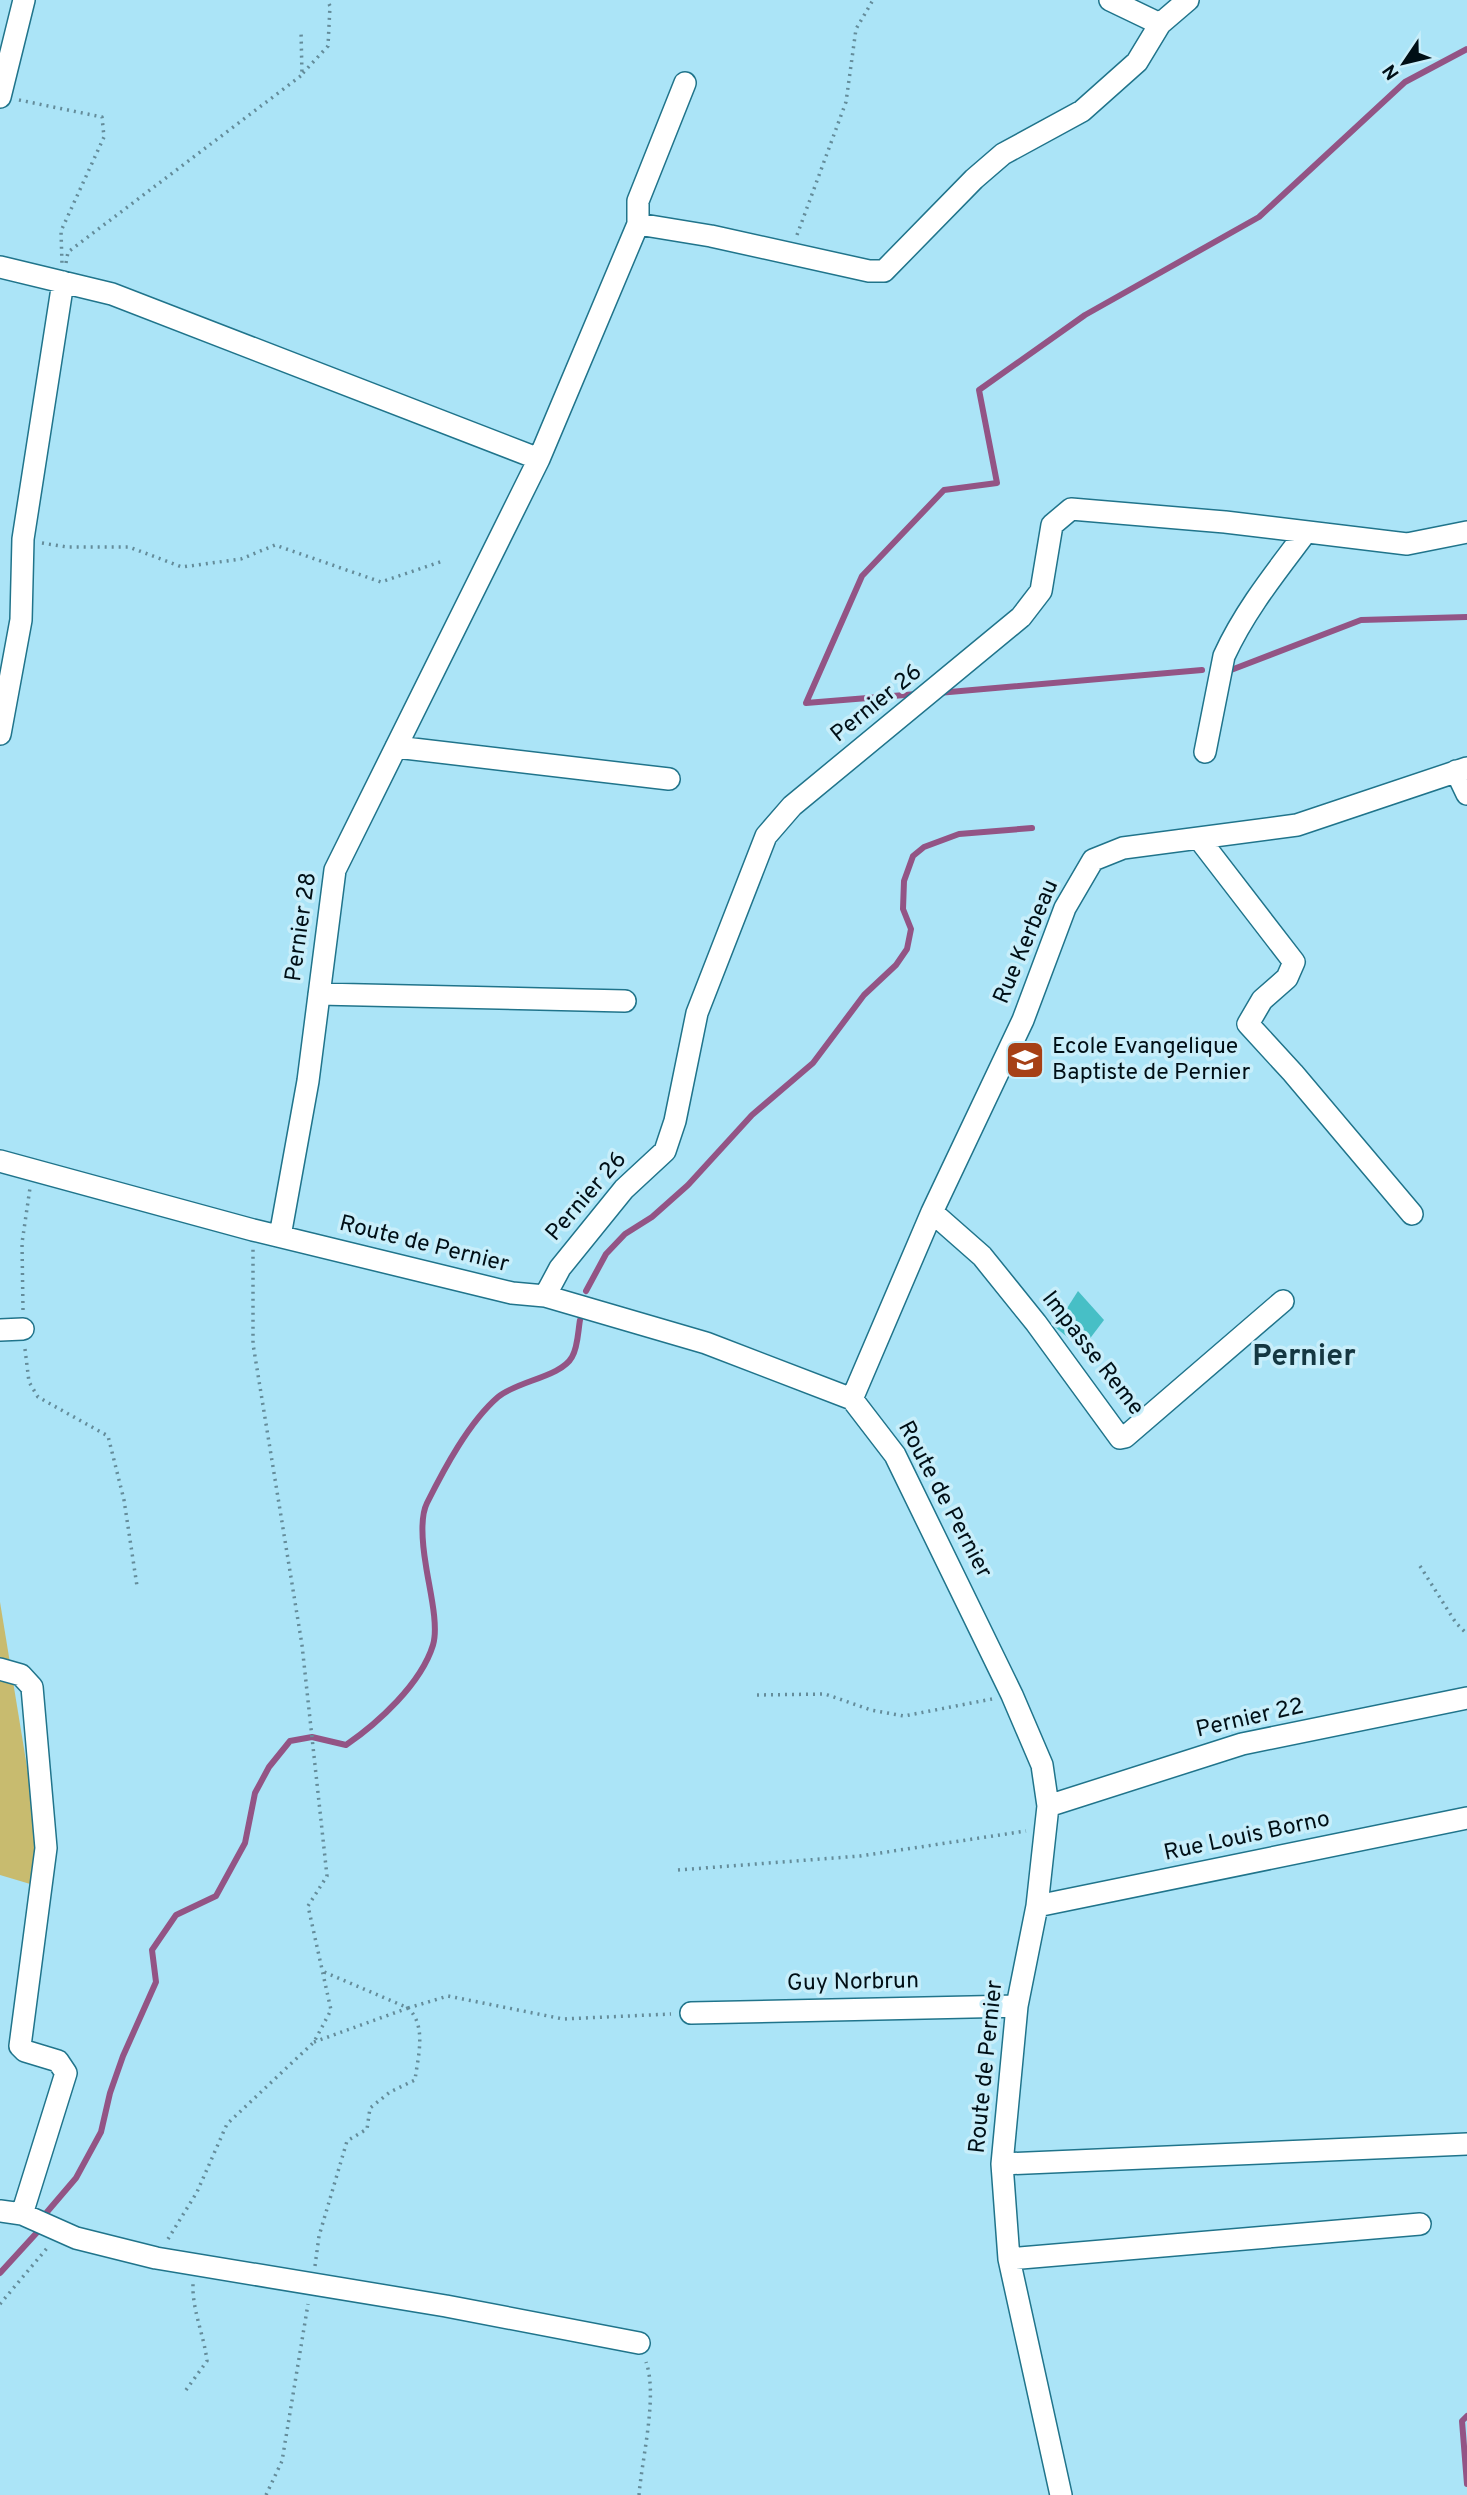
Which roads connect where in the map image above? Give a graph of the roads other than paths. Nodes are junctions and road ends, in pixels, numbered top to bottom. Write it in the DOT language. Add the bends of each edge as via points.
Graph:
graph roads {
  1 [pos="23,0"];
  2 [pos="1110,0"];
  3 [pos="1188,0"];
  4 [pos="1160,24"];
  5 [pos="685,83"];
  6 [pos="0,97"];
  7 [pos="638,224"];
  8 [pos="0,267"];
  9 [pos="63,282"];
  10 [pos="539,459"];
  11 [pos="1467,531"];
  12 [pos="1306,532"];
  13 [pos="0,734"];
  14 [pos="396,747"];
  15 [pos="1205,752"];
  16 [pos="1461,770"];
  17 [pos="669,779"];
  18 [pos="1467,794"];
  19 [pos="1200,840"];
  20 [pos="319,994"];
  21 [pos="625,1001"];
  22 [pos="0,1161"];
  23 [pos="932,1212"];
  24 [pos="1412,1214"];
  25 [pos="280,1236"];
  26 [pos="545,1296"];
  27 [pos="1283,1301"];
  28 [pos="23,1329"];
  29 [pos="0,1330"];
  30 [pos="852,1399"];
  31 [pos="0,1669"];
  32 [pos="1467,1698"];
  33 [pos="1048,1806"];
  34 [pos="1467,1818"];
  35 [pos="1037,1906"];
  36 [pos="1017,2006"];
  37 [pos="691,2013"];
  38 [pos="1467,2144"];
  39 [pos="1002,2164"];
  40 [pos="0,2211"];
  41 [pos="22,2214"];
  42 [pos="1420,2224"];
  43 [pos="1009,2259"];
  44 [pos="639,2343"];
  45 [pos="1061,2495"];
  1 -- 6 [label="street"];
  2 -- 4 [label="street"];
  3 -- 4 [label="street"];
  4 -- 7 [label="street" via="1137,62 1082,111 1003,154 884,271"];
  5 -- 7 [label="street, Pernier 28" via="638,201"];
  7 -- 10 [label="street, Pernier 28"];
  8 -- 9 [label="street"];
  9 -- 10 [label="street" via="112,294"];
  9 -- 13 [label="street" via="23,539 21,620"];
  10 -- 14 [label="street, Pernier 28"];
  11 -- 12 [label="street, Pernier 26" via="1407,544"];
  12 -- 15 [label="street" via="1256,597 1227,649"];
  12 -- 26 [label="street, Pernier 26" via="1071,509 1052,525 1041,591 1021,618 792,806 766,836 696,1013 676,1121 665,1151 624,1189 560,1268"];
  14 -- 17 [label="street"];
  14 -- 20 [label="street, Pernier 28" via="335,870"];
  16 -- 18 [label="street"];
  16 -- 19 [label="street, Rue Kerbeau" via="1297,825"];
  19 -- 23 [label="street, Rue Kerbeau" via="1123,848 1093,860 1065,908 1023,1020"];
  19 -- 24 [label="street" via="1294,962 1287,978 1262,1000 1248,1024"];
  20 -- 21 [label="street"];
  20 -- 25 [label="street, Pernier 28"];
  22 -- 25 [label="street, Route de Pernier"];
  23 -- 27 [label="street, Impasse Reme" via="982,1256 1120,1438"];
  23 -- 30 [label="street, Rue Kerbeau"];
  25 -- 26 [label="street, Route de Pernier" via="512,1293"];
  26 -- 30 [label="street, Route de Pernier" via="706,1343"];
  28 -- 29 [label="street"];
  30 -- 33 [label="street, Route de Pernier" via="895,1455 1012,1695 1042,1765"];
  31 -- 41 [label="street" via="21,1675 32,1687 46,1848 20,2046 58,2061 66,2073"];
  32 -- 33 [label="street, Pernier 22" via="1242,1744"];
  33 -- 35 [label="street, Route de Pernier"];
  34 -- 35 [label="street, Rue Louis Borno"];
  35 -- 36 [label="street, Route de Pernier"];
  36 -- 37 [label="street, Guy Norbrun"];
  36 -- 39 [label="street, Route de Pernier"];
  38 -- 39 [label="street"];
  39 -- 43 [label="street, Route de Pernier"];
  40 -- 41 [label="street"];
  41 -- 44 [label="street" via="76,2238 156,2258 446,2305"];
  42 -- 43 [label="street"];
  43 -- 45 [label="street, Route de Pernier"];
}
